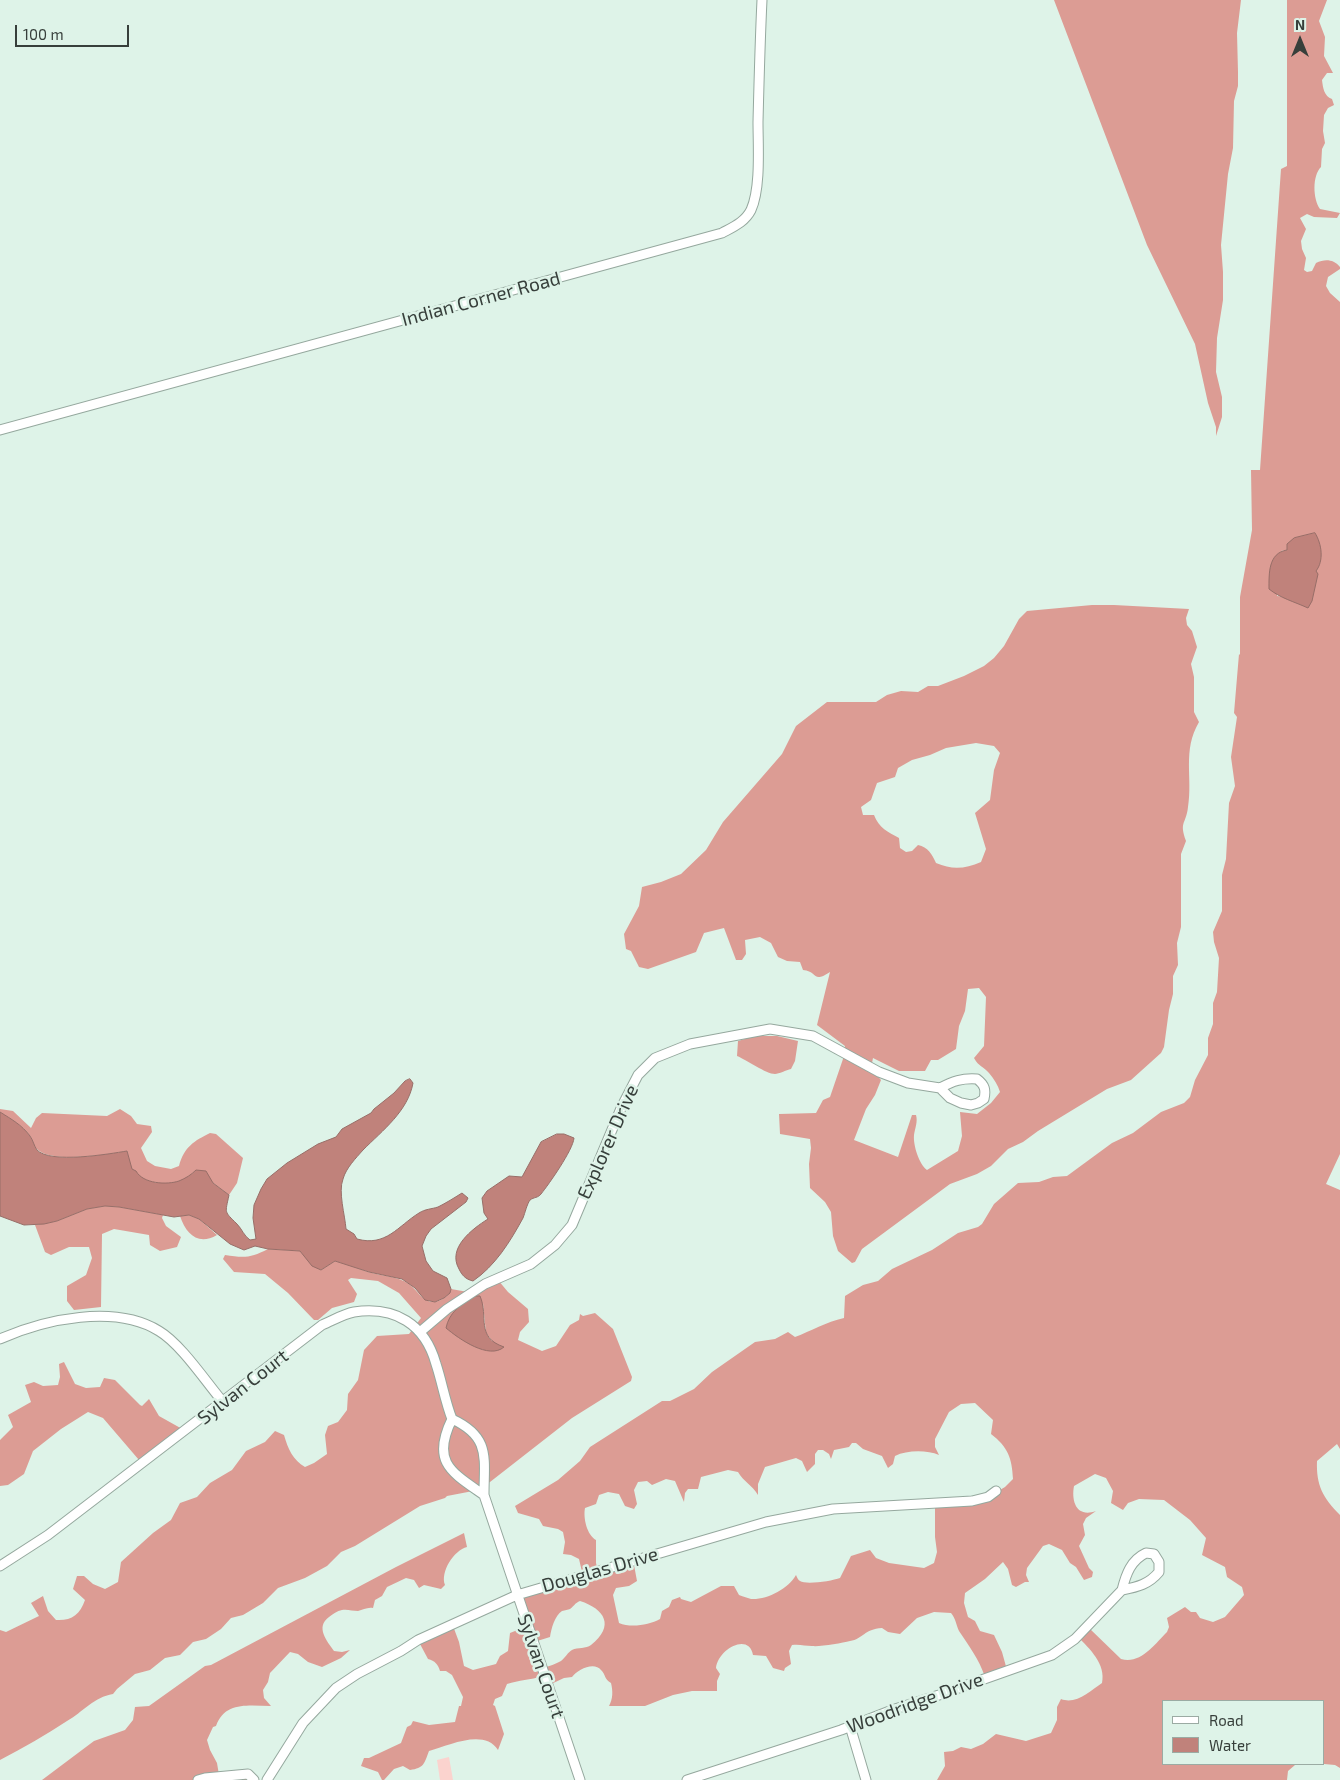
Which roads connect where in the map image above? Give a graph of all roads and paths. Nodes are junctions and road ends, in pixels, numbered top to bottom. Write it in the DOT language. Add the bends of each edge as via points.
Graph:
graph roads {
  1 [pos="762,0"];
  2 [pos="0,430"];
  3 [pos="940,1088"];
  4 [pos="420,1332"];
  5 [pos="0,1339"];
  6 [pos="223,1402"];
  7 [pos="452,1420"];
  8 [pos="996,1491"];
  9 [pos="484,1495"];
  10 [pos="0,1566"];
  11 [pos="1122,1590"];
  12 [pos="517,1595"];
  13 [pos="850,1726"];
  14 [pos="198,1780"];
  15 [pos="254,1780"];
  16 [pos="266,1780"];
  17 [pos="580,1780"];
  18 [pos="687,1780"];
  19 [pos="866,1780"];
  1 -- 2 [label="street, Indian Corner Road" via="755,195 750,210 735,226 722,233"];
  3 -- 3 [label="street, Explorer Drive" via="961,1103 971,1105 984,1099 985,1087 977,1079 964,1078"];
  3 -- 4 [label="street, Explorer Drive" via="908,1083 880,1072 813,1036 770,1029 690,1044 655,1058 638,1075 630,1090 572,1225 555,1246 531,1264 485,1284"];
  4 -- 6 [label="street, Sylvan Court" via="393,1314 352,1312 322,1325"];
  4 -- 7 [label="street, Sylvan Court" via="436,1363"];
  5 -- 6 [label="street" via="25,1329 81,1318 110,1316 138,1322 160,1331 178,1346"];
  6 -- 10 [label="street, Sylvan Court" via="48,1535"];
  7 -- 9 [label="street, Sylvan Court" via="464,1425 480,1443 484,1457"];
  7 -- 9 [label="street" via="443,1455 447,1467"];
  8 -- 12 [label="street, Douglas Drive" via="972,1501 808,1513"];
  9 -- 12 [label="street, Sylvan Court"];
  11 -- 11 [label="street, Woodridge Drive" via="1130,1567 1138,1556 1146,1552 1154,1554 1159,1562 1159,1572 1153,1580 1143,1586"];
  11 -- 13 [label="street, Woodridge Drive" via="1075,1639 1052,1655"];
  12 -- 16 [label="street, Douglas Drive" via="418,1640 336,1688 303,1724"];
  12 -- 17 [label="street, Sylvan Court"];
  13 -- 18 [label="street, Woodridge Drive"];
  13 -- 19 [label="street"];
  14 -- 15 [label="street" via="248,1774"];
}
